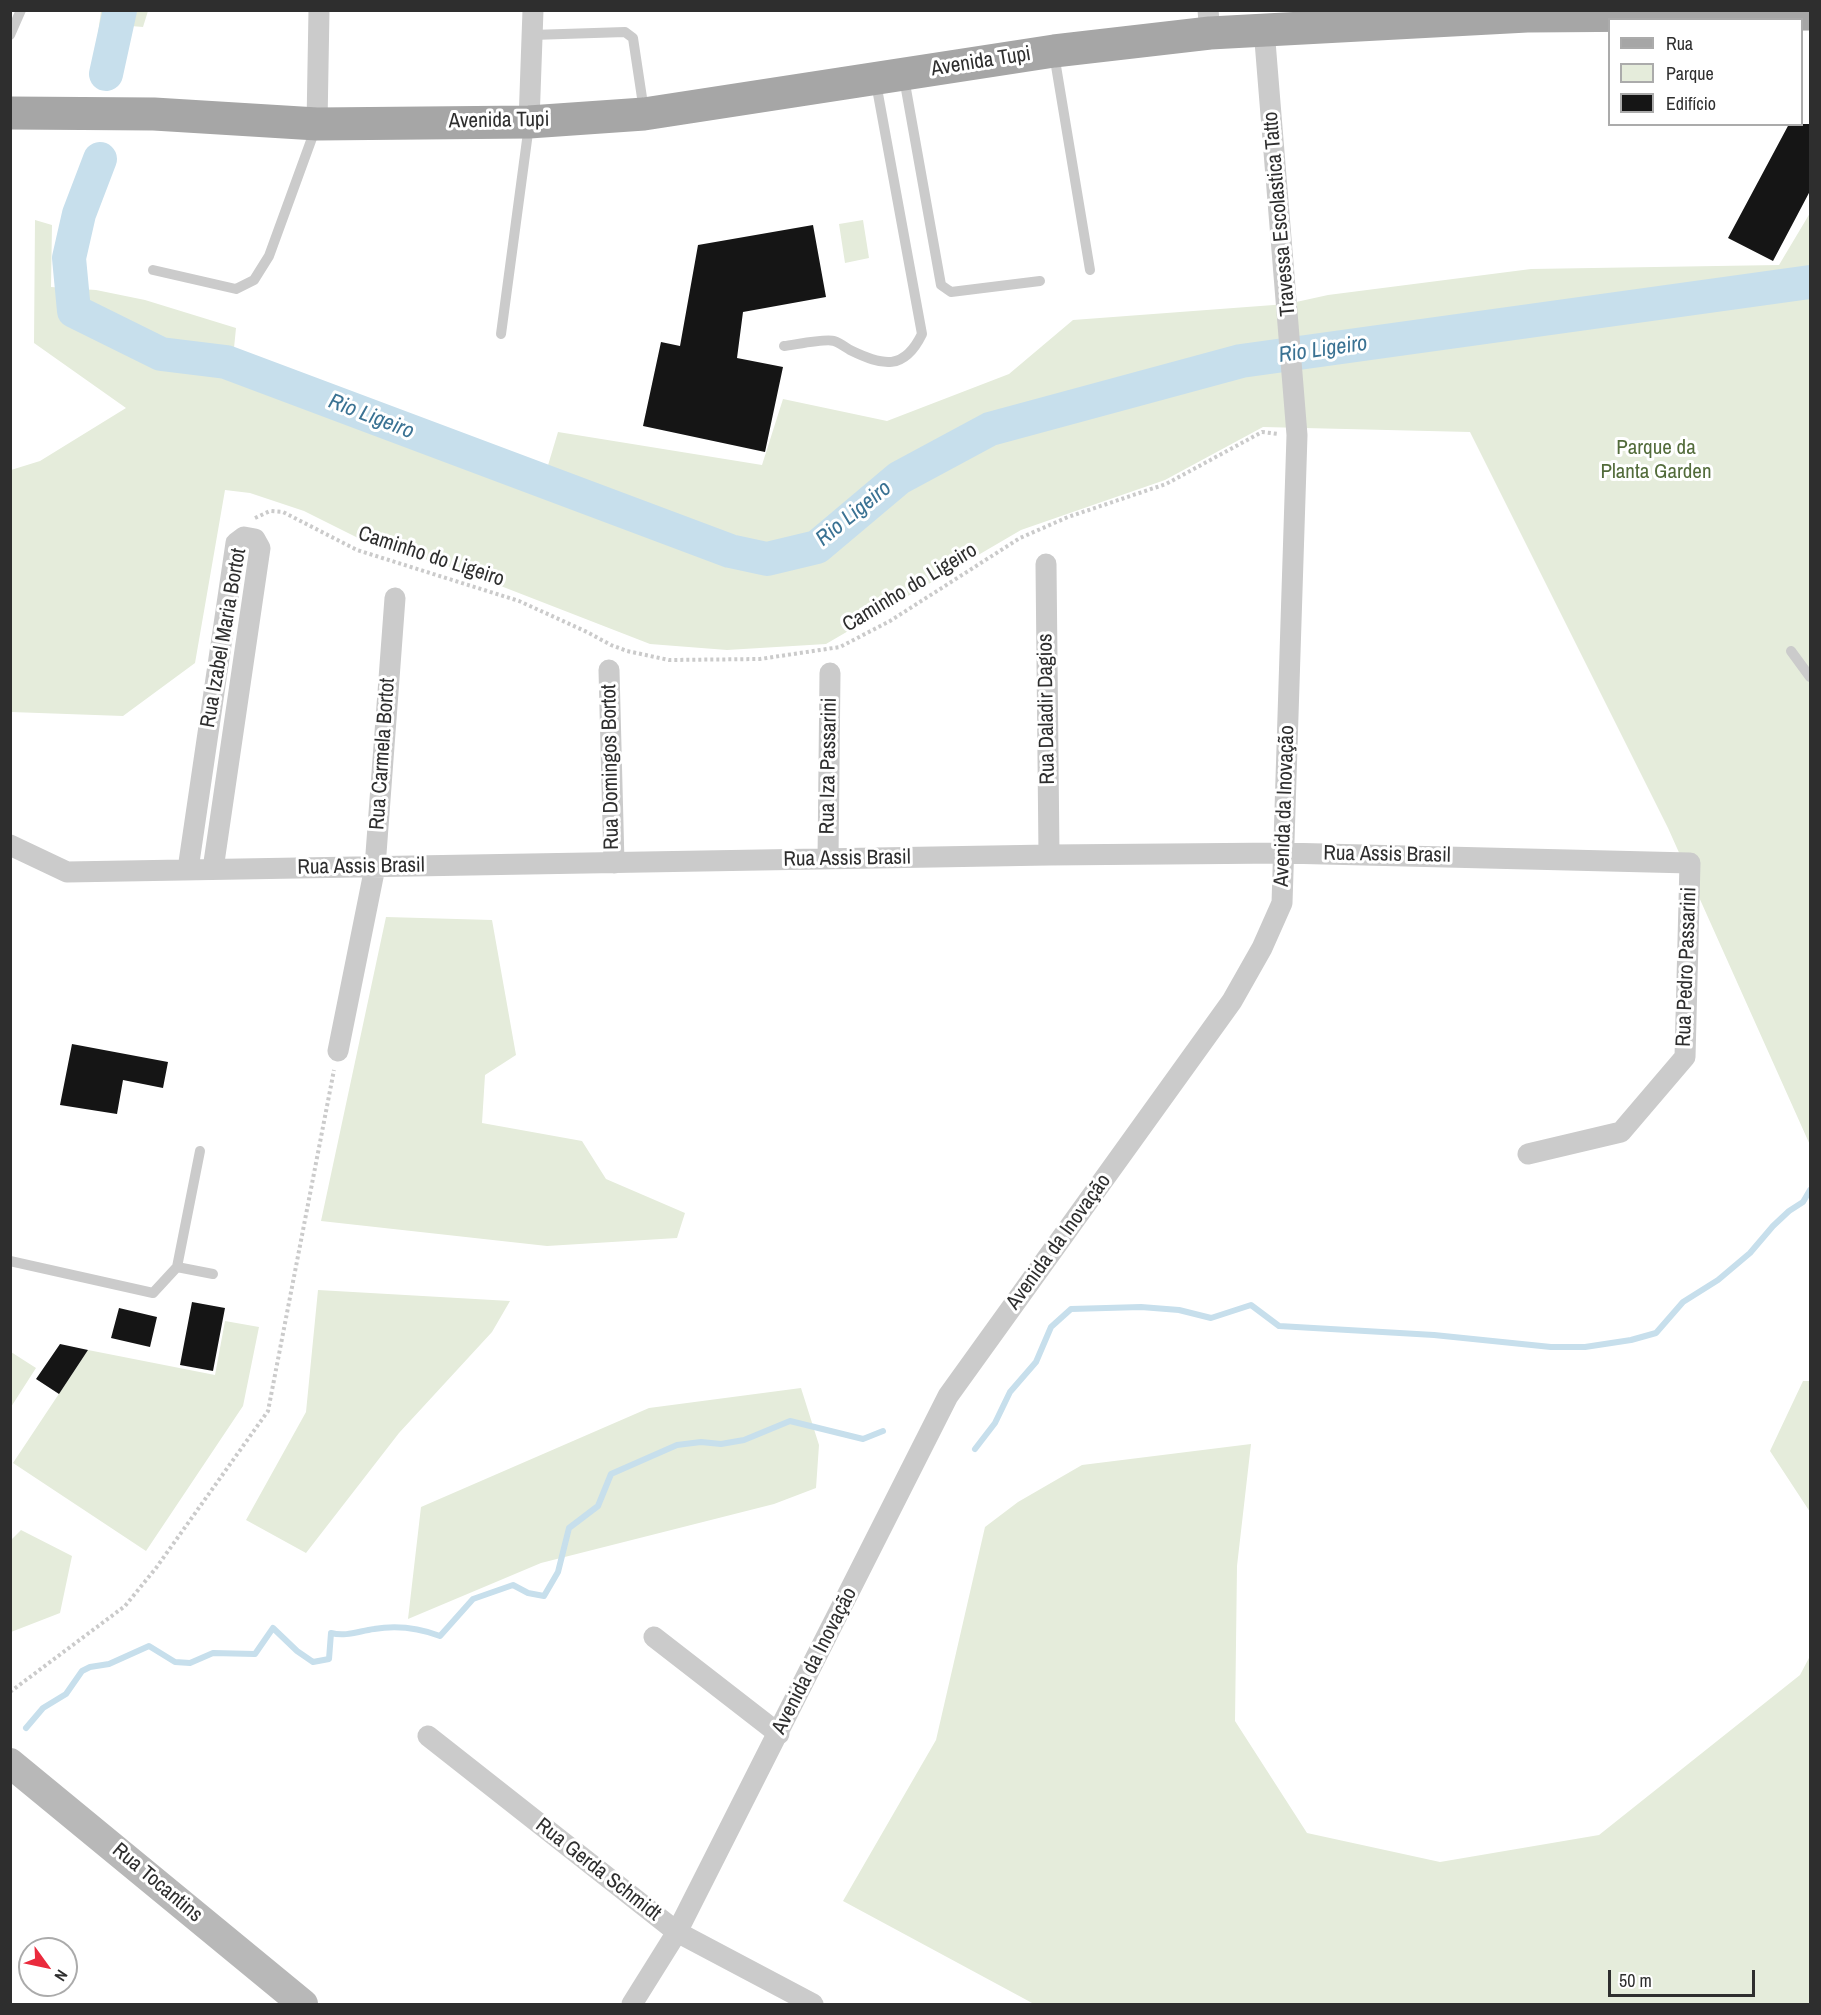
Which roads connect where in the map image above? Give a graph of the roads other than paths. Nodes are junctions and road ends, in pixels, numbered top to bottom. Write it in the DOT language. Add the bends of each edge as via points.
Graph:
graph roads {
  1 [pos="21,10"];
  2 [pos="319,10"];
  3 [pos="533,10"];
  4 [pos="1810,14"];
  5 [pos="1209,22"];
  6 [pos="1264,29"];
  7 [pos="10,35"];
  8 [pos="532,35"];
  9 [pos="1054,51"];
  10 [pos="889,77"];
  11 [pos="10,90"];
  12 [pos="10,113"];
  13 [pos="154,114"];
  14 [pos="644,114"];
  15 [pos="529,122"];
  16 [pos="317,124"];
  17 [pos="153,270"];
  18 [pos="1090,270"];
  19 [pos="1040,281"];
  20 [pos="501,334"];
  21 [pos="784,346"];
  22 [pos="1297,435"];
  23 [pos="1046,564"];
  24 [pos="395,598"];
  25 [pos="1791,651"];
  26 [pos="609,670"];
  27 [pos="830,674"];
  28 [pos="1810,676"];
  29 [pos="10,845"];
  30 [pos="1283,853"];
  31 [pos="1049,855"];
  32 [pos="828,859"];
  33 [pos="1690,862"];
  34 [pos="614,863"];
  35 [pos="375,867"];
  36 [pos="188,869"];
  37 [pos="213,869"];
  38 [pos="338,1051"];
  39 [pos="200,1151"];
  40 [pos="1528,1154"];
  41 [pos="10,1261"];
  42 [pos="177,1267"];
  43 [pos="213,1274"];
  44 [pos="654,1637"];
  45 [pos="779,1734"];
  46 [pos="428,1736"];
  47 [pos="10,1763"];
  48 [pos="677,1932"];
  49 [pos="303,2004"];
  50 [pos="632,2004"];
  51 [pos="813,2004"];
  1 -- 7 [label="lane"];
  2 -- 16 [label="street"];
  3 -- 8 [label="street"];
  4 -- 6 [label="main road, Avenida Tupi" via="1527,16"];
  5 -- 6 [label="main road, Avenida Tupi"];
  5 -- 9 [label="main road, Avenida Tupi"];
  6 -- 22 [label="street, Travessa Escolastica Tatto"];
  8 -- 14 [label="lane" via="625,32 633,38"];
  8 -- 15 [label="street"];
  9 -- 10 [label="main road, Avenida Tupi"];
  9 -- 18 [label="lane"];
  10 -- 14 [label="main road, Avenida Tupi"];
  10 -- 19 [label="lane" via="941,285 951,292"];
  10 -- 21 [label="lane" via="922,334 915,348 893,363 865,357 833,340"];
  11 -- 13 [label="main road, Avenida Tupi"];
  12 -- 13 [label="main road, Avenida Tupi"];
  13 -- 16 [label="main road, Avenida Tupi"];
  14 -- 15 [label="main road, Avenida Tupi"];
  15 -- 16 [label="main road, Avenida Tupi"];
  15 -- 20 [label="lane"];
  16 -- 17 [label="lane" via="269,256 254,280 236,289"];
  22 -- 30 [label="street, Avenida da Inovação"];
  23 -- 31 [label="street, Rua Daladir Dagios"];
  24 -- 35 [label="street, Rua Carmela Bortot"];
  25 -- 28 [label="lane"];
  26 -- 34 [label="street, Rua Domingos Bortot"];
  27 -- 32 [label="street, Rua Iza Passarini"];
  29 -- 36 [label="street, Rua Assis Brasil" via="67,872"];
  30 -- 31 [label="street, Rua Assis Brasil"];
  30 -- 33 [label="street, Rua Assis Brasil"];
  30 -- 45 [label="street, Avenida da Inovação" via="1282,903 1237,992 948,1396"];
  31 -- 32 [label="street, Rua Assis Brasil"];
  32 -- 34 [label="street, Rua Assis Brasil"];
  33 -- 40 [label="street, Rua Pedro Passarini" via="1685,1057 1621,1132"];
  34 -- 35 [label="street, Rua Assis Brasil"];
  35 -- 37 [label="street, Rua Assis Brasil"];
  35 -- 38 [label="street, Rua Carmela Bortot"];
  36 -- 37 [label="street, Rua Assis Brasil"];
  36 -- 37 [label="street, Rua Izabel Maria Bortot" via="236,543 244,537 255,539 260,548"];
  39 -- 42 [label="lane"];
  41 -- 42 [label="lane" via="153,1293"];
  42 -- 43 [label="lane"];
  44 -- 45 [label="street"];
  45 -- 48 [label="street, Avenida da Inovação"];
  46 -- 48 [label="street, Rua Gerda Schmidt"];
  47 -- 49 [label="main road, Rua Tocantins"];
  48 -- 50 [label="street, Avenida da Inovação"];
  48 -- 51 [label="street, Rua Gerda Schmidt"];
}
